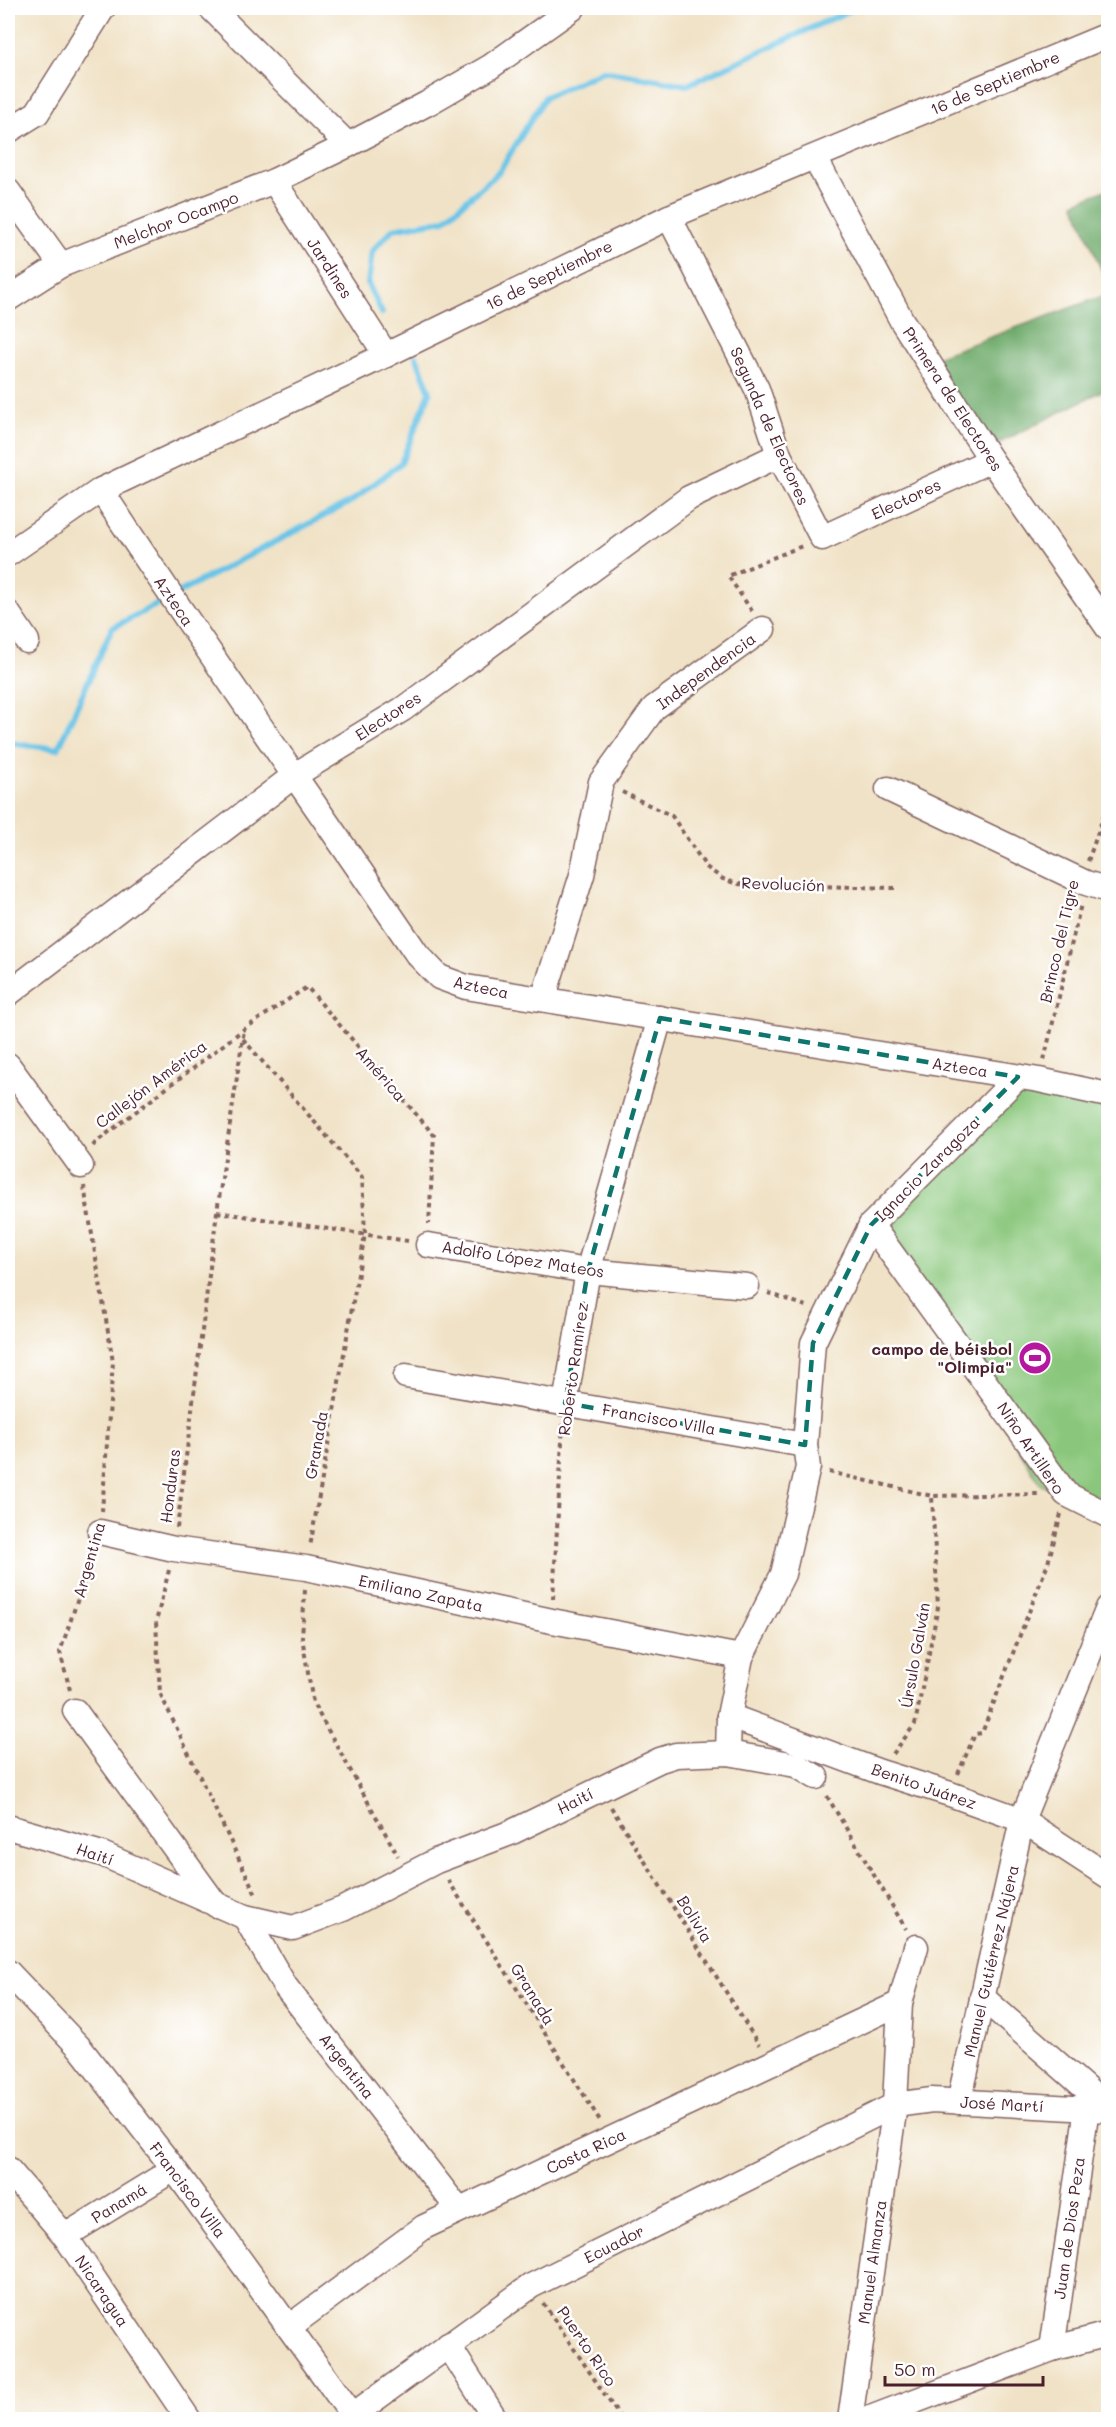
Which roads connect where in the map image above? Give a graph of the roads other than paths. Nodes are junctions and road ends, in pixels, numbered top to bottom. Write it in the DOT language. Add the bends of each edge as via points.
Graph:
graph roads {
  1 [pos="103,8"];
  2 [pos="212,8"];
  3 [pos="573,8"];
  4 [pos="545,15"];
  5 [pos="1108,35"];
  6 [pos="8,131"];
  7 [pos="348,145"];
  8 [pos="815,158"];
  9 [pos="274,181"];
  10 [pos="8,191"];
  11 [pos="669,217"];
  12 [pos="61,265"];
  13 [pos="8,298"];
  14 [pos="386,355"];
  15 [pos="779,455"];
  16 [pos="991,460"];
  17 [pos="101,490"];
  18 [pos="822,538"];
  19 [pos="8,554"];
  20 [pos="8,613"];
  21 [pos="1108,628"];
  22 [pos="763,629"];
  23 [pos="27,641"];
  24 [pos="295,775"];
  25 [pos="888,789"];
  26 [pos="1097,886"];
  27 [pos="8,994"];
  28 [pos="543,999"];
  29 [pos="660,1018"];
  30 [pos="8,1065"];
  31 [pos="1029,1078"];
  32 [pos="1108,1095"];
  33 [pos="81,1166"];
  34 [pos="871,1225"];
  35 [pos="428,1245"];
  36 [pos="588,1270"];
  37 [pos="747,1286"];
  38 [pos="406,1376"];
  39 [pos="565,1403"];
  40 [pos="806,1456"];
  41 [pos="1108,1515"];
  42 [pos="100,1532"];
  43 [pos="1108,1608"];
  44 [pos="741,1657"];
  45 [pos="75,1711"];
  46 [pos="729,1716"];
  47 [pos="728,1753"];
  48 [pos="816,1777"];
  49 [pos="1022,1820"];
  50 [pos="8,1827"];
  51 [pos="1108,1876"];
  52 [pos="217,1906"];
  53 [pos="244,1917"];
  54 [pos="916,1947"];
  55 [pos="8,1972"];
  56 [pos="982,1997"];
  57 [pos="900,2003"];
  58 [pos="959,2102"];
  59 [pos="895,2105"];
  60 [pos="1101,2109"];
  61 [pos="8,2169"];
  62 [pos="174,2169"];
  63 [pos="459,2210"];
  64 [pos="65,2236"];
  65 [pos="289,2327"];
  66 [pos="1108,2334"];
  67 [pos="448,2345"];
  68 [pos="1052,2349"];
  69 [pos="354,2417"];
  70 [pos="189,2420"];
  71 [pos="496,2420"];
  72 [pos="850,2420"];
  73 [pos="865,2420"];
  1 -- 6 [label="street" via="37,113"];
  2 -- 7 [label="street"];
  3 -- 4 [label="street, Melchor Ocampo"];
  4 -- 7 [label="street, Melchor Ocampo" via="490,66"];
  5 -- 8 [label="street, 16 de Septiembre"];
  7 -- 9 [label="street, Melchor Ocampo"];
  8 -- 11 [label="street, 16 de Septiembre"];
  8 -- 16 [label="street, Primera de Electores" via="902,321"];
  9 -- 12 [label="street, Melchor Ocampo"];
  9 -- 14 [label="street, Jardines"];
  10 -- 12 [label="street"];
  11 -- 14 [label="street, 16 de Septiembre"];
  11 -- 15 [label="street, Segunda de Electores" via="757,389"];
  12 -- 13 [label="street, Melchor Ocampo"];
  14 -- 17 [label="street, 16 de Septiembre"];
  15 -- 18 [label="street, Segunda de Electores"];
  15 -- 24 [label="street, Electores" via="689,498 403,709"];
  16 -- 18 [label="street, Electores"];
  16 -- 21 [label="street, Primera de Electores"];
  17 -- 19 [label="street, 16 de Septiembre"];
  17 -- 24 [label="street, Azteca" via="187,622"];
  20 -- 23 [label="street"];
  22 -- 28 [label="street, Independencia" via="654,708 601,783 582,875"];
  24 -- 27 [label="street, Electores"];
  24 -- 28 [label="street, Azteca" via="417,954 439,977 466,987"];
  25 -- 26 [label="street"];
  28 -- 29 [label="street, Azteca"];
  29 -- 31 [label="street, Azteca"];
  29 -- 36 [label="street, Roberto Ramírez"];
  30 -- 33 [label="street"];
  31 -- 32 [label="street, Azteca"];
  31 -- 34 [label="street, Ignacio Zaragoza"];
  34 -- 40 [label="street, Ignacio Zaragoza" via="813,1343"];
  34 -- 41 [label="street, Niño Artillero" via="1066,1494"];
  35 -- 36 [label="street, Adolfo López Mateos"];
  36 -- 37 [label="street, Adolfo López Mateos"];
  36 -- 39 [label="street, Roberto Ramírez"];
  38 -- 39 [label="street, Francisco Villa"];
  39 -- 40 [label="street, Francisco Villa"];
  40 -- 44 [label="street, Ignacio Zaragoza" via="783,1574"];
  42 -- 44 [label="street, Emiliano Zapata" via="174,1549 306,1568"];
  43 -- 49 [label="street, Manuel Gutiérrez Nájera"];
  44 -- 46 [label="street, Ignacio Zaragoza"];
  45 -- 52 [label="street"];
  46 -- 47 [label="street, Ignacio Zaragoza"];
  46 -- 49 [label="street, Benito Juárez"];
  47 -- 48 [label="street, Haití" via="796,1765"];
  47 -- 53 [label="street, Haití" via="676,1755 660,1760 510,1833 436,1861 343,1909 293,1928"];
  49 -- 51 [label="street, Benito Juárez"];
  49 -- 56 [label="street, Manuel Gutiérrez Nájera"];
  50 -- 52 [label="street, Haití" via="102,1854"];
  52 -- 53 [label="street, Haití"];
  53 -- 63 [label="street, Argentina" via="285,1986"];
  54 -- 57 [label="street"];
  55 -- 62 [label="street, Francisco Villa" via="80,2048"];
  56 -- 58 [label="street, Manuel Gutiérrez Nájera"];
  56 -- 60 [label="street"];
  57 -- 59 [label="street"];
  57 -- 63 [label="street, Costa Rica"];
  58 -- 59 [label="street, José Martí" via="932,2100"];
  58 -- 60 [label="street, José Martí"];
  59 -- 67 [label="street, Ecuador" via="531,2286"];
  59 -- 72 [label="street, Manuel Almanza"];
  60 -- 68 [label="street, Juan de Dios Peza"];
  61 -- 64 [label="street, Nicaragua"];
  62 -- 64 [label="street, Panamá"];
  62 -- 65 [label="street, Francisco Villa"];
  63 -- 65 [label="street, Costa Rica" via="424,2227"];
  64 -- 70 [label="street, Nicaragua"];
  65 -- 69 [label="street, Francisco Villa"];
  66 -- 68 [label="street"];
  67 -- 69 [label="street, Ecuador"];
  67 -- 71 [label="street"];
  68 -- 73 [label="street"];
}
